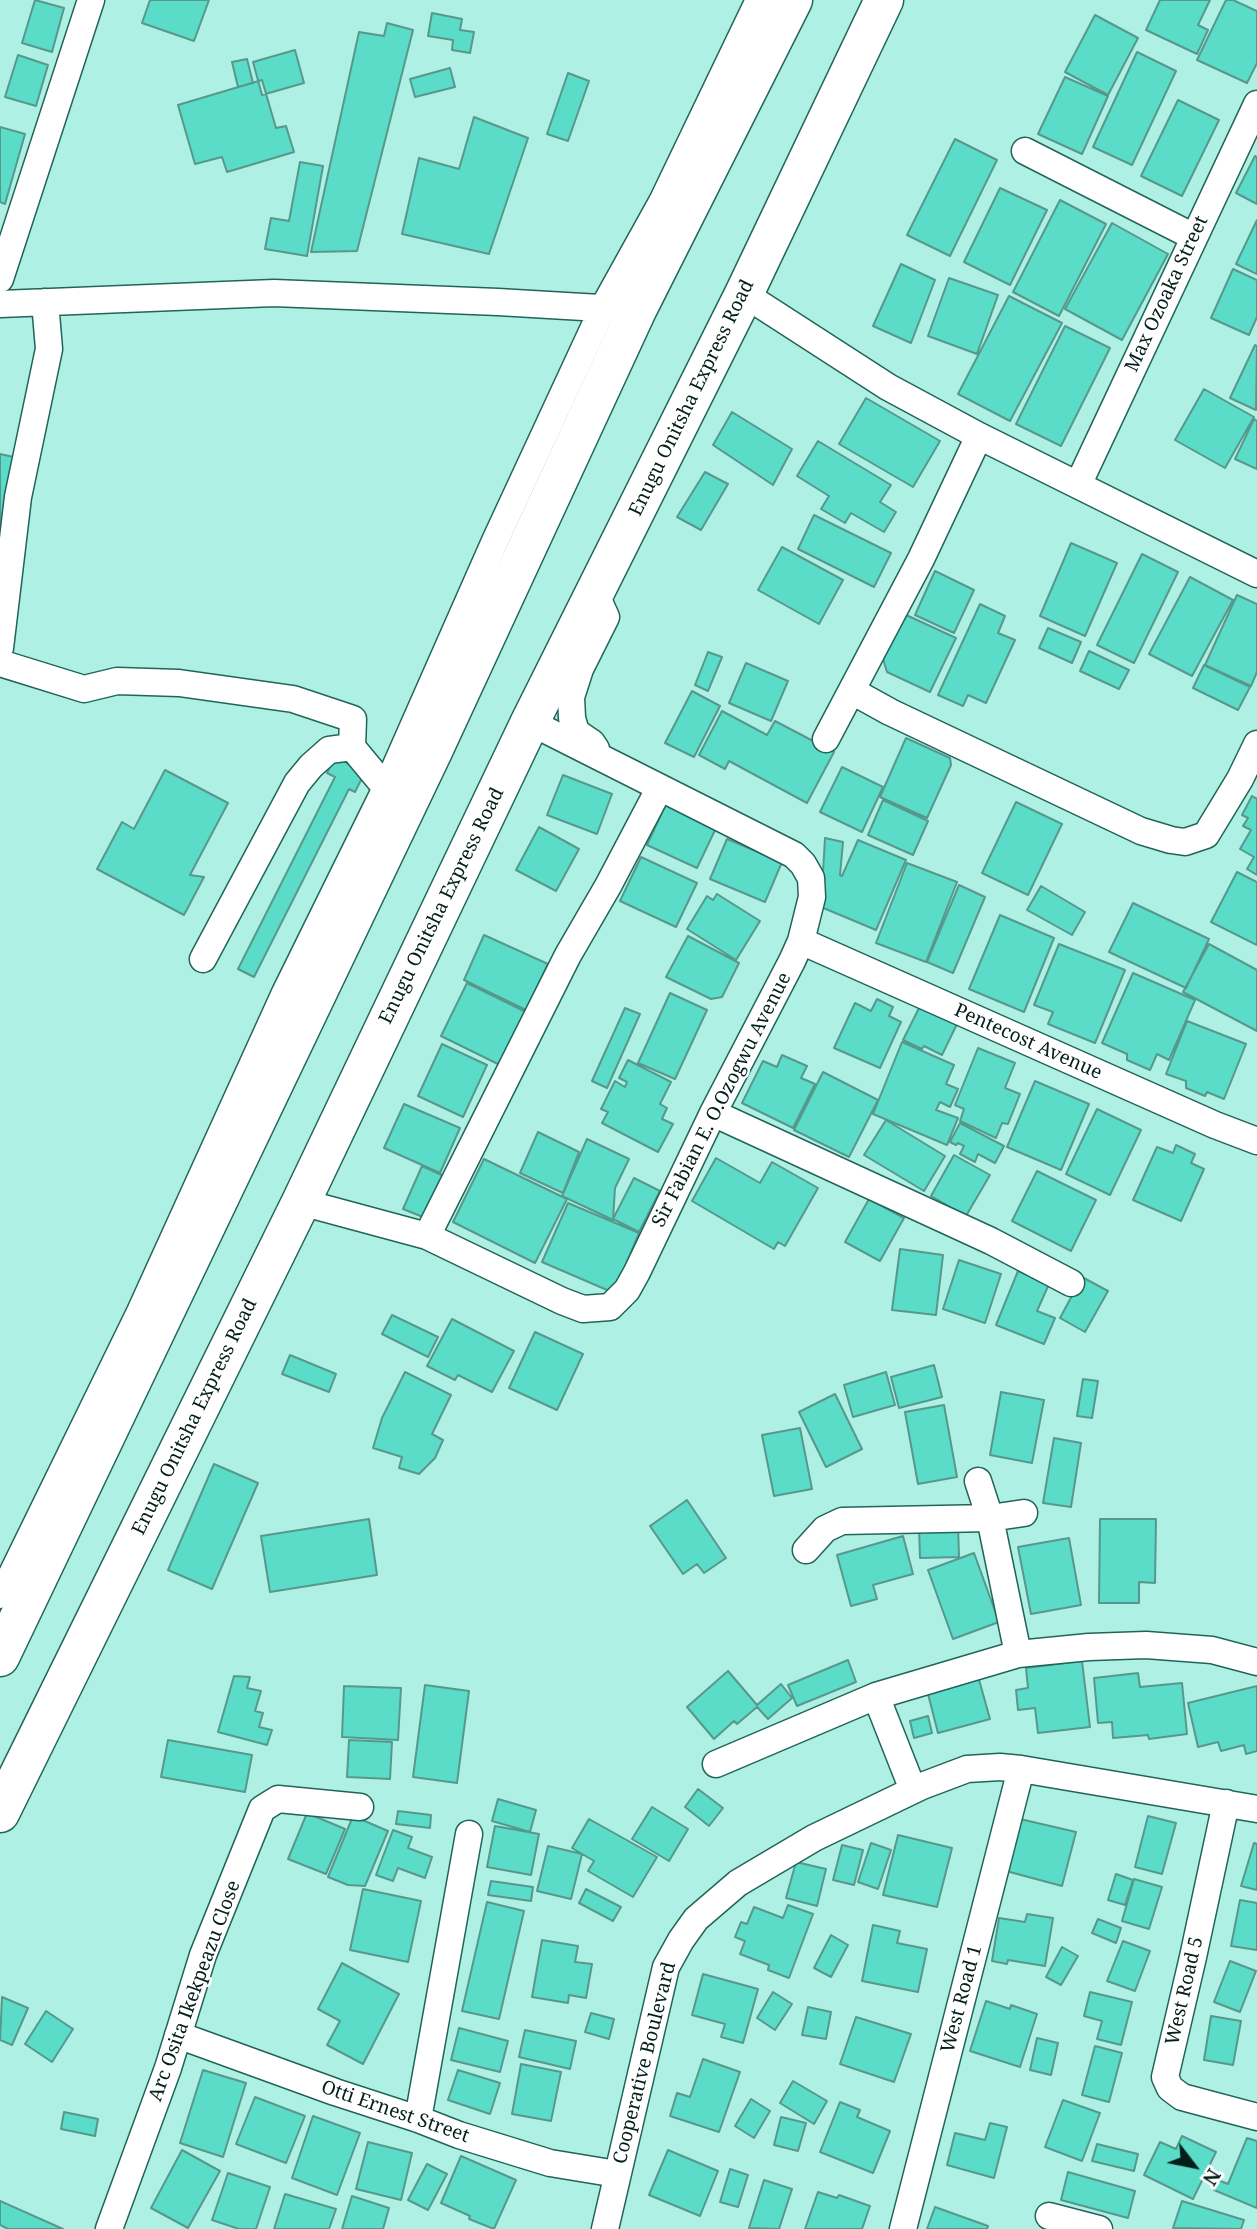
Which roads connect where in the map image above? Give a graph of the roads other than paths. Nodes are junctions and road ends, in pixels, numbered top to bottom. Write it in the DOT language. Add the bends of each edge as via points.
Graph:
graph roads {
  1 [pos="91,0"];
  2 [pos="759,0"];
  3 [pos="793,0"];
  4 [pos="884,0"];
  5 [pos="1255,112"];
  6 [pos="1025,151"];
  7 [pos="1194,237"];
  8 [pos="0,279"];
  9 [pos="744,293"];
  10 [pos="45,302"];
  11 [pos="0,304"];
  12 [pos="620,309"];
  13 [pos="979,436"];
  14 [pos="1078,485"];
  15 [pos="1257,574"];
  16 [pos="595,593"];
  17 [pos="0,648"];
  18 [pos="0,663"];
  19 [pos="852,691"];
  20 [pos="530,722"];
  21 [pos="826,739"];
  22 [pos="1257,744"];
  23 [pos="352,747"];
  24 [pos="603,760"];
  25 [pos="1248,783"];
  26 [pos="386,788"];
  27 [pos="659,789"];
  28 [pos="801,941"];
  29 [pos="203,959"];
  30 [pos="713,1113"];
  31 [pos="1257,1141"];
  32 [pos="300,1202"];
  33 [pos="427,1236"];
  34 [pos="1071,1283"];
  35 [pos="978,1481"];
  36 [pos="1024,1513"];
  37 [pos="990,1518"];
  38 [pos="806,1550"];
  39 [pos="0,1595"];
  40 [pos="1017,1654"];
  41 [pos="0,1657"];
  42 [pos="1257,1662"];
  43 [pos="876,1696"];
  44 [pos="716,1764"];
  45 [pos="1021,1769"];
  46 [pos="913,1790"];
  47 [pos="7,1798"];
  48 [pos="1226,1803"];
  49 [pos="360,1807"];
  50 [pos="1257,1809"];
  51 [pos="0,1829"];
  52 [pos="469,1834"];
  53 [pos="178,2035"];
  54 [pos="1257,2118"];
  55 [pos="418,2119"];
  56 [pos="617,2174"];
  57 [pos="1049,2216"];
  58 [pos="108,2229"];
  59 [pos="605,2229"];
  60 [pos="903,2229"];
  61 [pos="1099,2229"];
  1 -- 8 [label="street"];
  2 -- 12 [label="street" via="663,200"];
  3 -- 12 [label="highway"];
  4 -- 9 [label="highway, Enugu Onitsha Express Road"];
  5 -- 7 [label="street, Max Ozoaka Street"];
  6 -- 7 [label="street"];
  7 -- 14 [label="street, Max Ozoaka Street"];
  9 -- 13 [label="street" via="888,387"];
  9 -- 16 [label="highway, Enugu Onitsha Express Road"];
  10 -- 11 [label="street"];
  10 -- 12 [label="street" via="274,293"];
  10 -- 17 [label="street" via="49,349 18,498"];
  12 -- 26 [label="street" via="495,541"];
  12 -- 41 [label="highway" via="433,751"];
  13 -- 14 [label="street"];
  13 -- 19 [label="street"];
  14 -- 15 [label="street"];
  16 -- 20 [label="highway, Enugu Onitsha Express Road"];
  16 -- 24 [label="street" via="606,617 580,669 571,697 572,718 576,732 592,743"];
  18 -- 23 [label="street" via="84,689 117,681 179,683 293,699 353,719"];
  19 -- 21 [label="street"];
  19 -- 25 [label="street" via="1141,831 1171,841 1206,835"];
  20 -- 24 [label="street, Sir Fabian E. O.Ozogwu Avenue"];
  20 -- 32 [label="highway, Enugu Onitsha Express Road"];
  22 -- 25 [label="street"];
  23 -- 26 [label="street"];
  23 -- 29 [label="street" via="330,750 297,783"];
  24 -- 27 [label="street, Sir Fabian E. O.Ozogwu Avenue"];
  26 -- 39 [label="street" via="285,993 140,1312"];
  27 -- 28 [label="street, Sir Fabian E. O.Ozogwu Avenue" via="794,855 803,864 811,878 812,897"];
  27 -- 33 [label="street" via="568,955"];
  28 -- 30 [label="street, Sir Fabian E. O.Ozogwu Avenue"];
  28 -- 31 [label="street, Pentecost Avenue"];
  30 -- 33 [label="street, Sir Fabian E. O.Ozogwu Avenue" via="637,1272 610,1307 583,1309 562,1301"];
  30 -- 34 [label="street" via="991,1241"];
  32 -- 33 [label="street, Sir Fabian E. O.Ozogwu Avenue"];
  32 -- 47 [label="highway, Enugu Onitsha Express Road"];
  35 -- 37 [label="street"];
  36 -- 37 [label="street"];
  37 -- 38 [label="street" via="842,1521 825,1529"];
  37 -- 40 [label="street"];
  40 -- 42 [label="street" via="1146,1644 1212,1650"];
  40 -- 43 [label="street"];
  43 -- 44 [label="street"];
  43 -- 46 [label="street"];
  45 -- 46 [label="street, Cooperative Boulevard" via="967,1769"];
  45 -- 48 [label="street, Cooperative Boulevard"];
  45 -- 60 [label="street, West Road 1"];
  46 -- 56 [label="street, Cooperative Boulevard" via="748,1876 696,1919 666,1967"];
  47 -- 51 [label="highway, Enugu Onitsha Express Road"];
  48 -- 50 [label="street, Cooperative Boulevard"];
  48 -- 54 [label="street, West Road 5" via="1165,2077 1182,2097"];
  49 -- 53 [label="street, Arc Osita Ikekpeazu Close" via="278,1799 262,1808 203,1955"];
  52 -- 55 [label="street"];
  53 -- 55 [label="street, Otti Ernest Street"];
  53 -- 58 [label="street, Arc Osita Ikekpeazu Close"];
  55 -- 56 [label="street, Otti Ernest Street" via="550,2163"];
  56 -- 59 [label="street, Cooperative Boulevard"];
  57 -- 61 [label="street"];
}
